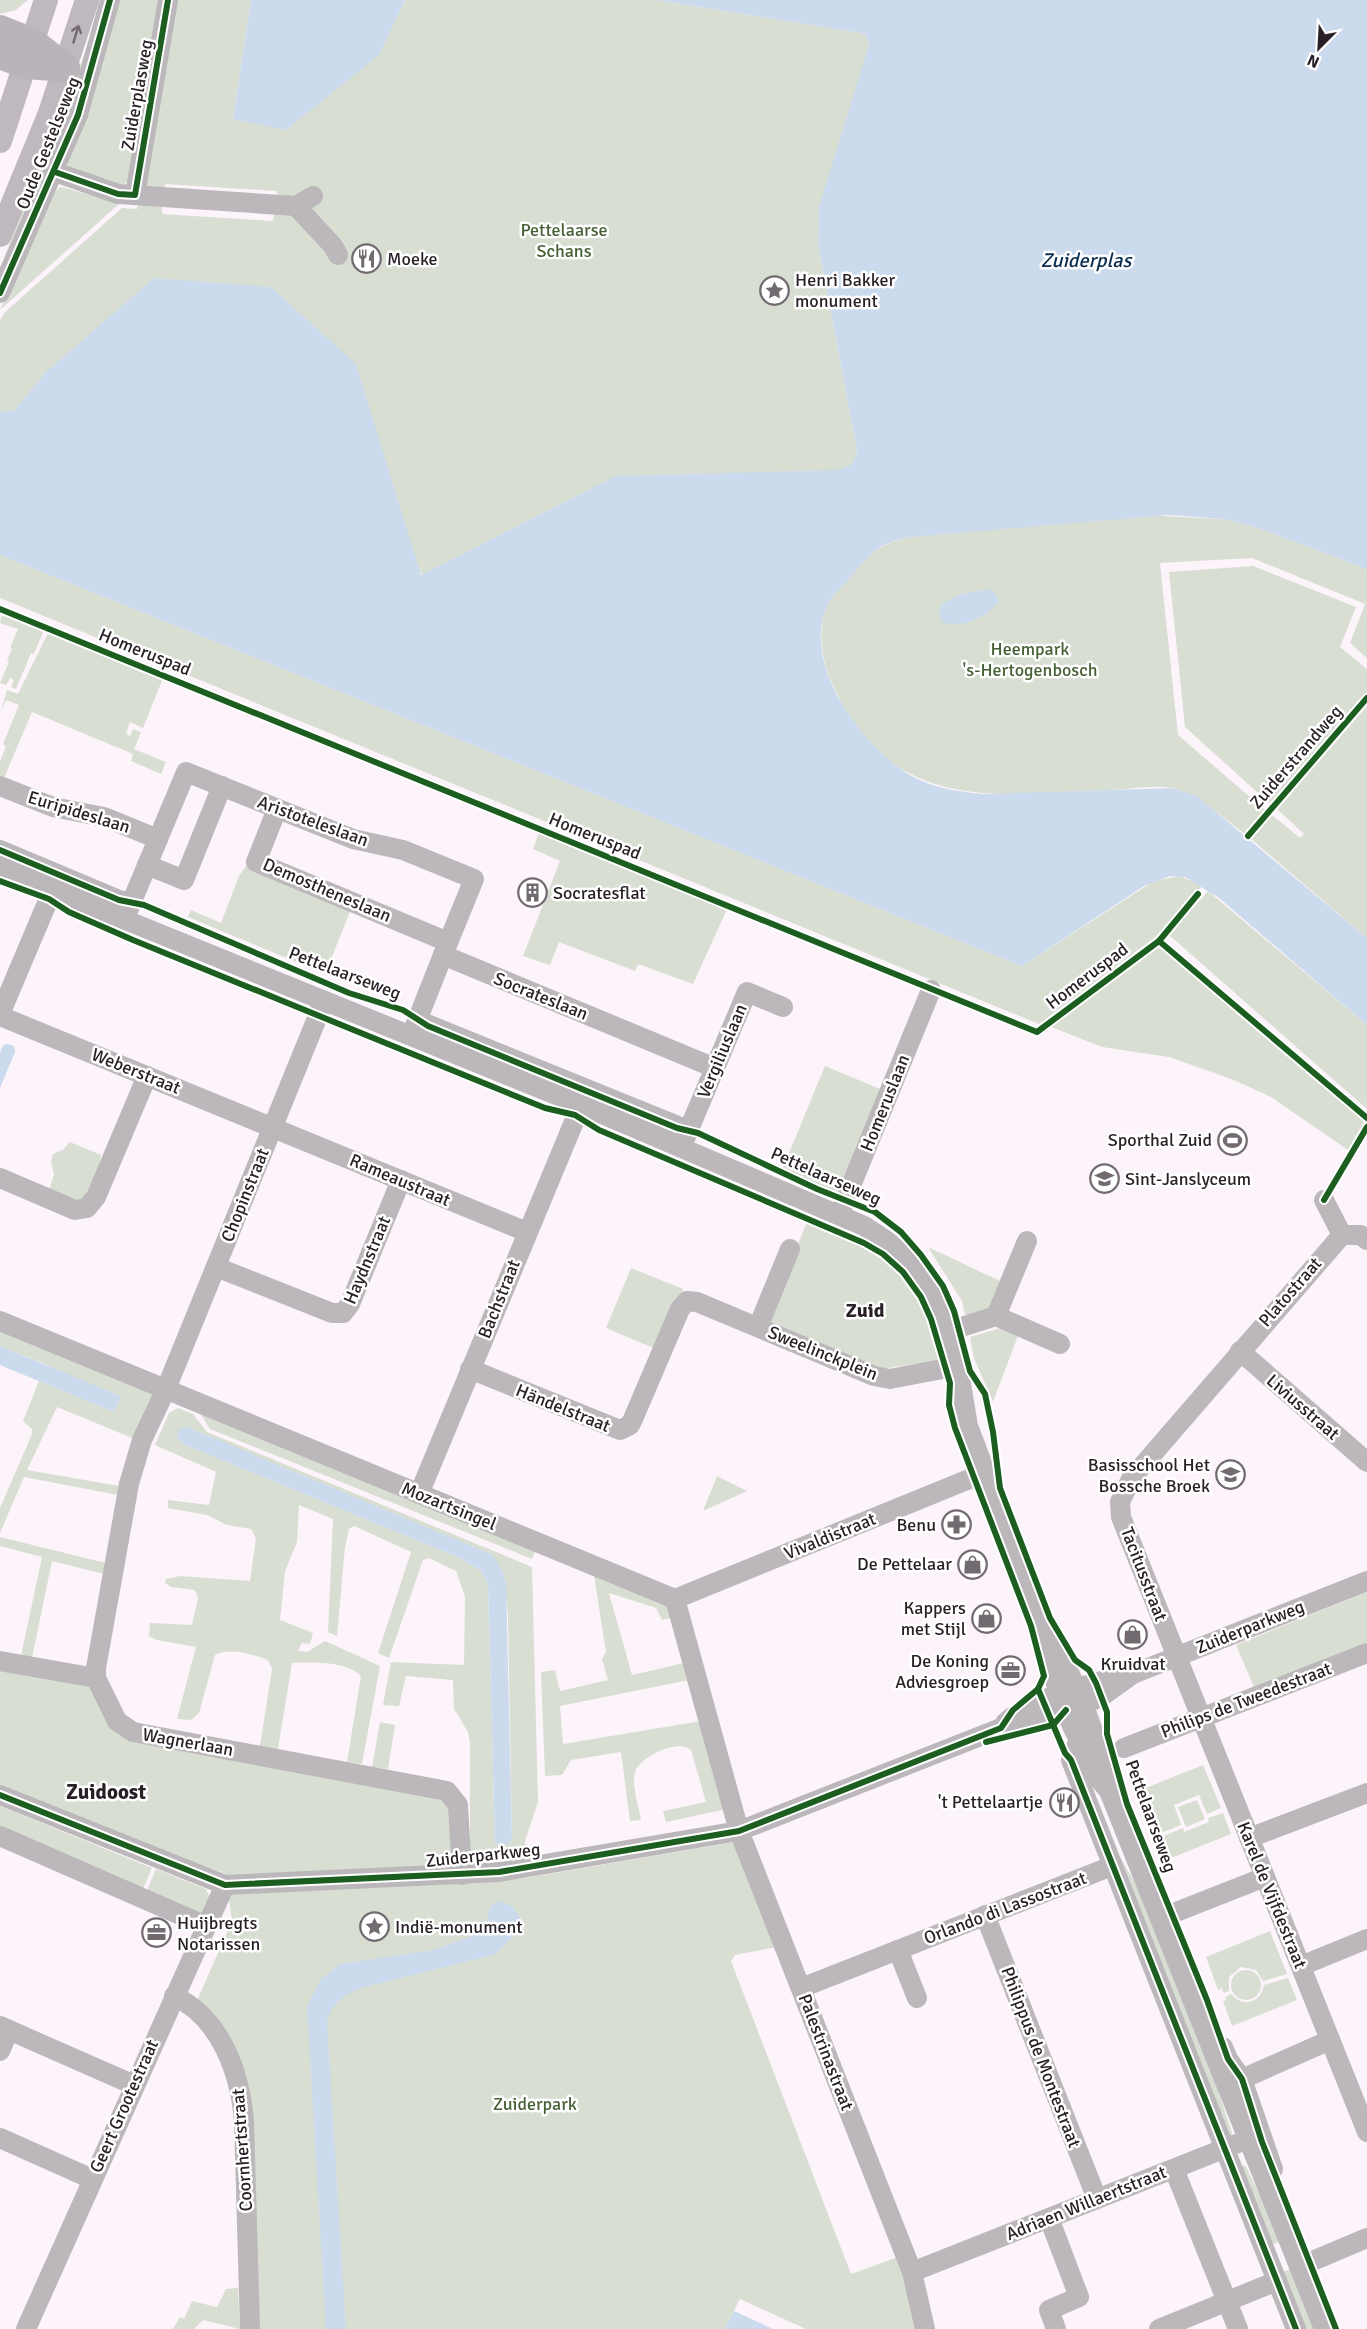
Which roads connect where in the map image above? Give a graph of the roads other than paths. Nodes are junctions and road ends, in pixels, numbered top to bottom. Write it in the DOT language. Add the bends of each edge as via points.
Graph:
graph roads {
  1 [pos="46,0"];
  2 [pos="87,0"];
  3 [pos="110,0"];
  4 [pos="168,0"];
  5 [pos="0,29"];
  6 [pos="20,54"];
  7 [pos="66,68"];
  8 [pos="0,141"];
  9 [pos="55,172"];
  10 [pos="135,195"];
  11 [pos="0,235"];
  12 [pos="338,255"];
  13 [pos="0,293"];
  14 [pos="0,786"];
  15 [pos="222,786"];
  16 [pos="278,809"];
  17 [pos="158,839"];
  18 [pos="0,850"];
  19 [pos="147,866"];
  20 [pos="0,869"];
  21 [pos="53,889"];
  22 [pos="128,910"];
  23 [pos="446,949"];
  24 [pos="931,990"];
  25 [pos="324,1001"];
  26 [pos="783,1007"];
  27 [pos="0,1015"];
  28 [pos="414,1027"];
  29 [pos="716,1068"];
  30 [pos="147,1076"];
  31 [pos="581,1105"];
  32 [pos="273,1127"];
  33 [pos="685,1139"];
  34 [pos="0,1178"];
  35 [pos="401,1180"];
  36 [pos="1324,1200"];
  37 [pos="839,1215"];
  38 [pos="526,1232"];
  39 [pos="1342,1234"];
  40 [pos="1367,1240"];
  41 [pos="1027,1241"];
  42 [pos="790,1249"];
  43 [pos="216,1267"];
  44 [pos="687,1302"];
  45 [pos="996,1316"];
  46 [pos="0,1321"];
  47 [pos="758,1327"];
  48 [pos="949,1330"];
  49 [pos="1060,1344"];
  50 [pos="1240,1351"];
  51 [pos="958,1366"];
  52 [pos="470,1369"];
  53 [pos="166,1389"];
  54 [pos="1367,1462"];
  55 [pos="984,1473"];
  56 [pos="419,1494"];
  57 [pos="1367,1581"];
  58 [pos="675,1599"];
  59 [pos="1367,1653"];
  60 [pos="1177,1657"];
  61 [pos="0,1661"];
  62 [pos="96,1678"];
  63 [pos="1071,1700"];
  64 [pos="1201,1718"];
  65 [pos="1079,1739"];
  66 [pos="1124,1748"];
  67 [pos="1367,1792"];
  68 [pos="0,1795"];
  69 [pos="1116,1799"];
  70 [pos="739,1831"];
  71 [pos="0,1836"];
  72 [pos="1249,1838"];
  73 [pos="1112,1866"];
  74 [pos="462,1875"];
  75 [pos="1265,1877"];
  76 [pos="225,1885"];
  77 [pos="1171,1914"];
  78 [pos="985,1915"];
  79 [pos="206,1926"];
  80 [pos="1367,1939"];
  81 [pos="898,1950"];
  82 [pos="1301,1966"];
  83 [pos="801,1988"];
  84 [pos="174,1996"];
  85 [pos="917,1998"];
  86 [pos="5,2028"];
  87 [pos="1330,2040"];
  88 [pos="0,2051"];
  89 [pos="1242,2079"];
  90 [pos="134,2085"];
  91 [pos="1360,2093"];
  92 [pos="1367,2132"];
  93 [pos="1254,2137"];
  94 [pos="0,2138"];
  95 [pos="1224,2149"];
  96 [pos="1174,2169"];
  97 [pos="92,2179"];
  98 [pos="1097,2199"];
  99 [pos="1049,2218"];
  100 [pos="1367,2238"];
  101 [pos="1310,2262"];
  102 [pos="912,2272"];
  103 [pos="1277,2281"];
  104 [pos="1227,2301"];
  105 [pos="26,2329"];
  106 [pos="250,2329"];
  107 [pos="925,2329"];
  108 [pos="1056,2329"];
  109 [pos="1159,2329"];
  110 [pos="1238,2329"];
  111 [pos="1296,2329"];
  112 [pos="1324,2329"];
  113 [pos="1336,2329"];
  1 -- 6 [label="main road"];
  7 -- 2 [label="main road, one-way"];
  3 -- 9 [label="street, Oude Gestelseweg" via="84,97"];
  4 -- 10 [label="street, Zuiderplasweg"];
  5 -- 6 [label="highway"];
  6 -- 7 [label="highway"];
  6 -- 8 [label="main road" via="11,109"];
  7 -- 11 [label="main road"];
  9 -- 10 [label="street" via="118,194"];
  9 -- 13 [label="street, Oude Gestelseweg"];
  10 -- 12 [label="street" via="304,201"];
  14 -- 17 [label="street, Euripideslaan" via="53,807 104,817"];
  15 -- 16 [label="street, Aristoteleslaan"];
  15 -- 17 [label="street, Aristoteleslaan" via="186,772"];
  15 -- 19 [label="street" via="184,880"];
  16 -- 23 [label="street, Demostheneslaan" via="256,862"];
  16 -- 23 [label="street, Aristoteleslaan" via="353,839 403,850 474,879"];
  17 -- 19 [label="street"];
  18 -- 22 [label="street, Pettelaarseweg"];
  19 -- 22 [label="street"];
  20 -- 21 [label="street, Pettelaarseweg"];
  21 -- 22 [label="street, Pettelaarseweg"];
  21 -- 27 [label="street"];
  22 -- 25 [label="street, Pettelaarseweg"];
  23 -- 28 [label="street"];
  23 -- 29 [label="street, Socrateslaan"];
  24 -- 37 [label="street, Homeruslaan"];
  25 -- 28 [label="street, Pettelaarseweg"];
  25 -- 32 [label="street, Chopinstraat"];
  26 -- 29 [label="street, Vergiliuslaan" via="747,992"];
  27 -- 30 [label="street, Weberstraat"];
  28 -- 31 [label="street, Pettelaarseweg"];
  28 -- 33 [label="street, Pettelaarseweg"];
  29 -- 33 [label="street, Vergiliuslaan"];
  30 -- 32 [label="street, Weberstraat"];
  30 -- 34 [label="street" via="96,1197 87,1208 75,1210"];
  31 -- 33 [label="street, Pettelaarseweg"];
  31 -- 38 [label="street, Bachstraat"];
  32 -- 35 [label="street, Rameaustraat"];
  32 -- 43 [label="street, Chopinstraat"];
  33 -- 37 [label="street, Pettelaarseweg"];
  35 -- 38 [label="street, Rameaustraat"];
  35 -- 43 [label="street, Haydnstraat" via="343,1313 332,1313"];
  36 -- 39 [label="street"];
  37 -- 48 [label="street, Pettelaarseweg" via="864,1226 909,1261 929,1287"];
  38 -- 52 [label="street, Bachstraat"];
  39 -- 40 [label="street" via="1361,1235"];
  39 -- 50 [label="street, Platostraat"];
  41 -- 45 [label="street"];
  42 -- 47 [label="street, Sweelinckplein"];
  43 -- 53 [label="street, Chopinstraat"];
  44 -- 47 [label="street, Sweelinckplein" via="697,1302"];
  44 -- 52 [label="street, Händelstraat" via="680,1309 630,1425 620,1430"];
  45 -- 48 [label="street"];
  45 -- 49 [label="street"];
  46 -- 53 [label="street, Mozartsingel"];
  47 -- 51 [label="street, Sweelinckplein" via="874,1376 890,1379"];
  48 -- 51 [label="street, Pettelaarseweg"];
  50 -- 54 [label="street, Liviusstraat"];
  50 -- 60 [label="street, Tacitusstraat" via="1131,1479 1120,1502 1121,1517"];
  51 -- 55 [label="street, Pettelaarseweg" via="983,1440"];
  52 -- 56 [label="street, Bachstraat"];
  53 -- 56 [label="street, Mozartsingel"];
  53 -- 62 [label="street" via="142,1440 129,1484"];
  55 -- 58 [label="street, Vivaldistraat"];
  55 -- 63 [label="street, Pettelaarseweg" via="1044,1628 1071,1674"];
  56 -- 58 [label="street, Mozartsingel"];
  57 -- 60 [label="street, Zuiderparkweg"];
  58 -- 70 [label="street"];
  59 -- 64 [label="street, Philips de Tweedestraat"];
  60 -- 63 [label="street, Zuiderparkweg" via="1133,1674 1119,1686"];
  60 -- 64 [label="street, Karel de Vijfdestraat"];
  61 -- 62 [label="street"];
  62 -- 74 [label="street, Wagnerlaan" via="117,1721 133,1732 447,1791 458,1805"];
  63 -- 65 [label="street, Pettelaarseweg"];
  63 -- 69 [label="street, Pettelaarseweg"];
  63 -- 70 [label="street, Zuiderparkweg" via="1043,1701 1001,1728"];
  64 -- 66 [label="street, Philips de Tweedestraat"];
  64 -- 72 [label="street, Karel de Vijfdestraat"];
  65 -- 69 [label="street, Pettelaarseweg" via="1099,1779"];
  65 -- 73 [label="street" via="1071,1760"];
  67 -- 72 [label="street"];
  68 -- 76 [label="street, Zuiderparkweg"];
  69 -- 77 [label="street, Pettelaarseweg"];
  69 -- 93 [label="street, Pettelaarseweg"];
  70 -- 74 [label="street, Zuiderparkweg" via="519,1869"];
  70 -- 83 [label="street, Palestrinastraat"];
  71 -- 79 [label="street"];
  72 -- 75 [label="street, Karel de Vijfdestraat"];
  73 -- 78 [label="street, Orlando di Lassostraat"];
  73 -- 95 [label="street"];
  74 -- 76 [label="street, Zuiderparkweg"];
  75 -- 77 [label="street"];
  75 -- 82 [label="street, Karel de Vijfdestraat"];
  76 -- 79 [label="street, Geert Grootestraat"];
  77 -- 89 [label="street, Pettelaarseweg" via="1228,2059"];
  78 -- 81 [label="street, Orlando di Lassostraat"];
  78 -- 98 [label="street, Philippus de Montestraat"];
  79 -- 84 [label="street, Geert Grootestraat"];
  80 -- 82 [label="street"];
  81 -- 83 [label="street, Orlando di Lassostraat"];
  81 -- 85 [label="street"];
  82 -- 87 [label="street, Karel de Vijfdestraat"];
  83 -- 102 [label="street, Palestrinastraat"];
  84 -- 90 [label="street, Geert Grootestraat"];
  84 -- 106 [label="street, Coornhertstraat" via="214,2030 227,2051 239,2087 244,2121"];
  86 -- 88 [label="street"];
  86 -- 90 [label="street"];
  87 -- 89 [label="street"];
  87 -- 91 [label="street, Karel de Vijfdestraat"];
  89 -- 93 [label="street, Pettelaarseweg"];
  90 -- 97 [label="street, Geert Grootestraat"];
  91 -- 92 [label="street, Karel de Vijfdestraat"];
  93 -- 95 [label="street, Adriaen Willaertstraat"];
  93 -- 101 [label="street, Pettelaarseweg"];
  93 -- 112 [label="street, Pettelaarseweg"];
  94 -- 97 [label="street"];
  95 -- 96 [label="street, Adriaen Willaertstraat"];
  95 -- 103 [label="street"];
  96 -- 98 [label="street, Adriaen Willaertstraat"];
  96 -- 104 [label="street"];
  97 -- 105 [label="street, Geert Grootestraat"];
  98 -- 99 [label="street, Adriaen Willaertstraat"];
  99 -- 102 [label="street, Adriaen Willaertstraat"];
  99 -- 108 [label="street" via="1079,2297 1049,2310"];
  100 -- 101 [label="street"];
  101 -- 113 [label="street, Pettelaarseweg"];
  102 -- 107 [label="street, Palestrinastraat"];
  103 -- 104 [label="street"];
  103 -- 111 [label="street"];
  104 -- 109 [label="street"];
  104 -- 110 [label="street"];
}
